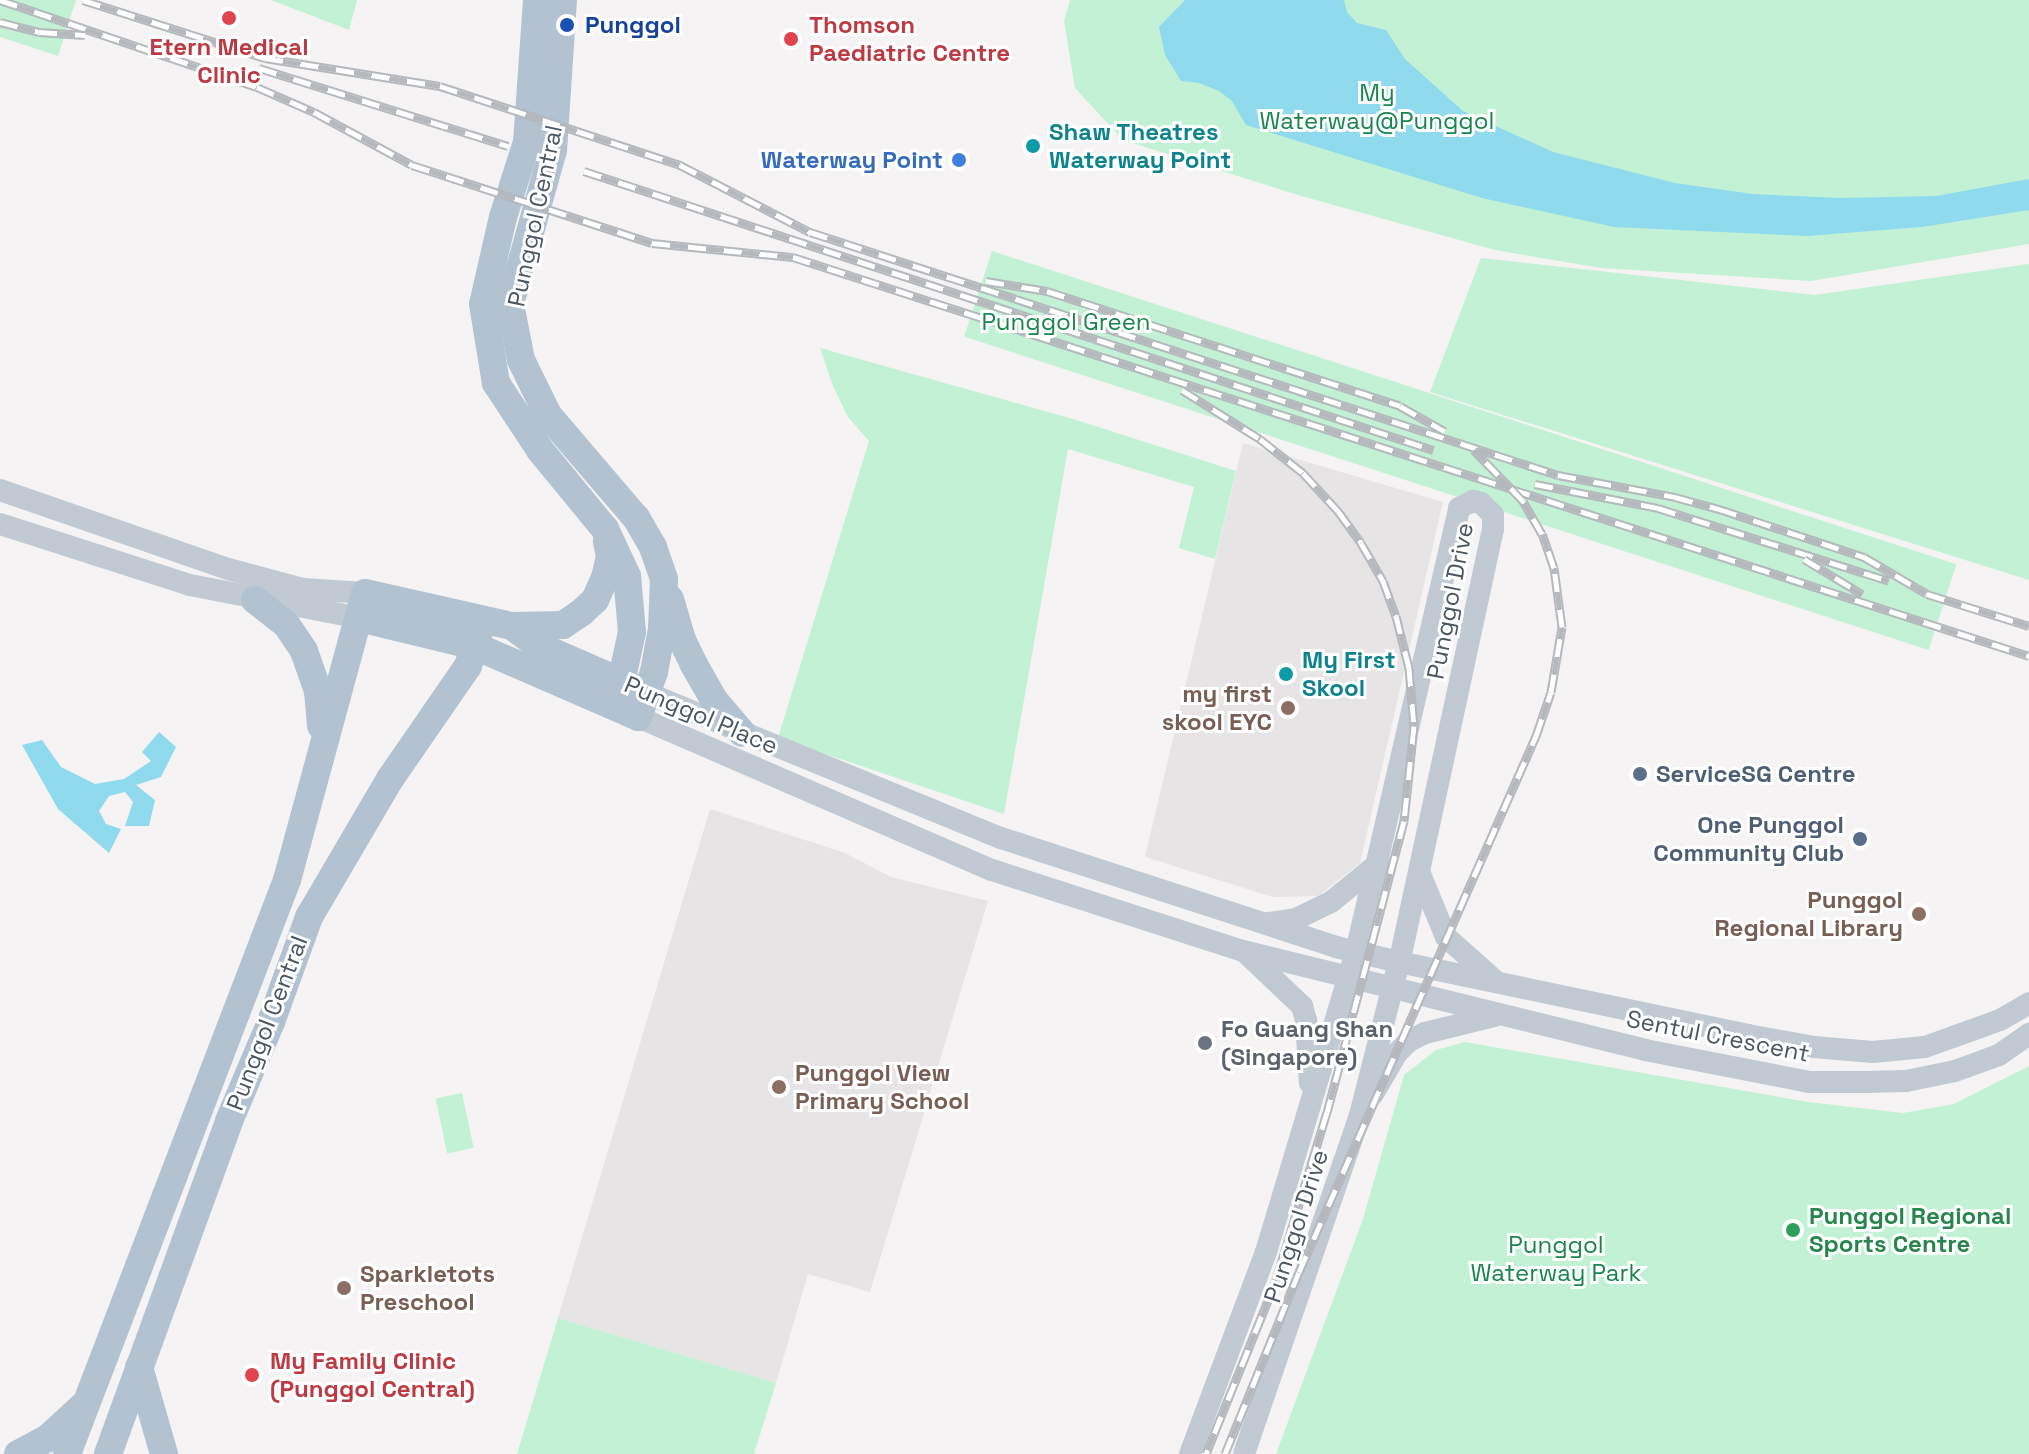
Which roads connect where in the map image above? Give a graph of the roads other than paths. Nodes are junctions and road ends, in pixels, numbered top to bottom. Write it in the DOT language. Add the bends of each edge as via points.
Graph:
graph roads {
  1 [pos="537,0"];
  2 [pos="563,0"];
  3 [pos="0,490"];
  4 [pos="0,524"];
  5 [pos="605,529"];
  6 [pos="664,579"];
  7 [pos="255,600"];
  8 [pos="362,606"];
  9 [pos="512,626"];
  10 [pos="479,633"];
  11 [pos="631,700"];
  12 [pos="742,733"];
  13 [pos="323,743"];
  14 [pos="1379,863"];
  15 [pos="335,866"];
  16 [pos="1420,873"];
  17 [pos="287,880"];
  18 [pos="1264,923"];
  19 [pos="1243,951"];
  20 [pos="1356,952"];
  21 [pos="1399,962"];
  22 [pos="1348,978"];
  23 [pos="1494,980"];
  24 [pos="1392,989"];
  25 [pos="2029,1003"];
  26 [pos="1500,1015"];
  27 [pos="2029,1034"];
  28 [pos="1310,1097"];
  29 [pos="1360,1115"];
  30 [pos="139,1367"];
  31 [pos="90,1399"];
  32 [pos="18,1454"];
  33 [pos="67,1454"];
  34 [pos="108,1454"];
  35 [pos="164,1454"];
  36 [pos="1190,1454"];
  37 [pos="1244,1454"];
  1 -- 5 [label="main road, Punggol Central" via="527,142 483,304 496,383 540,450"];
  2 -- 6 [label="main road, Punggol Central" via="553,150 510,304 521,360 548,415 636,518"];
  3 -- 8 [label="street, Punggol Place" via="228,569"];
  4 -- 7 [label="street, Punggol Place" via="190,585"];
  5 -- 9 [label="main road" via="610,557 595,600 563,625"];
  5 -- 11 [label="main road, Punggol Central" via="627,576"];
  6 -- 11 [label="main road, Punggol Central" via="662,629"];
  6 -- 12 [label="main road" via="693,663 714,700"];
  7 -- 8 [label="street, Punggol Place"];
  7 -- 13 [label="main road" via="286,624 304,651 318,691"];
  8 -- 10 [label="main road, Punggol Place"];
  8 -- 13 [label="main road, Punggol Central"];
  9 -- 10 [label="main road, Punggol Place"];
  9 -- 11 [label="main road, Punggol Place"];
  10 -- 11 [label="main road, Punggol Place"];
  10 -- 15 [label="main road, Punggol Central" via="468,666"];
  11 -- 12 [label="street, Punggol Place"];
  11 -- 19 [label="street, Punggol Place" via="992,870"];
  12 -- 18 [label="street, Punggol Place" via="1001,838"];
  13 -- 17 [label="main road, Punggol Central"];
  14 -- 16 [label="street, Punggol Drive" via="1459,508 1473,501 1493,515 1493,529"];
  14 -- 18 [label="street" via="1331,902 1296,919"];
  14 -- 20 [label="street, Punggol Drive"];
  15 -- 17 [label="main road" via="318,858 303,859"];
  15 -- 30 [label="main road, Punggol Central" via="309,917"];
  16 -- 21 [label="street, Punggol Drive"];
  16 -- 23 [label="street" via="1446,937"];
  17 -- 31 [label="main road, Punggol Central"];
  18 -- 20 [label="street, Punggol Place"];
  19 -- 22 [label="street, Punggol Place"];
  19 -- 28 [label="street" via="1302,1006"];
  20 -- 21 [label="street, Punggol Place"];
  20 -- 22 [label="street, Punggol Drive"];
  21 -- 23 [label="street, Sentul Crescent"];
  21 -- 24 [label="street, Punggol Drive"];
  22 -- 24 [label="street, Punggol Place"];
  22 -- 28 [label="street, Punggol Drive"];
  23 -- 25 [label="street, Sentul Crescent" via="1761,1038 1873,1052 1925,1047 2000,1020"];
  24 -- 26 [label="street, Sentul Crescent"];
  24 -- 29 [label="street, Punggol Drive"];
  26 -- 27 [label="street, Sentul Crescent" via="1809,1082 1906,1081 1955,1071 1999,1055"];
  26 -- 29 [label="street" via="1409,1041"];
  28 -- 36 [label="street, Punggol Drive" via="1266,1252"];
  29 -- 37 [label="street, Punggol Drive"];
  30 -- 34 [label="main road, Punggol Central"];
  30 -- 35 [label="main road"];
  31 -- 32 [label="main road" via="48,1438"];
  31 -- 33 [label="main road, Punggol Central"];
}
